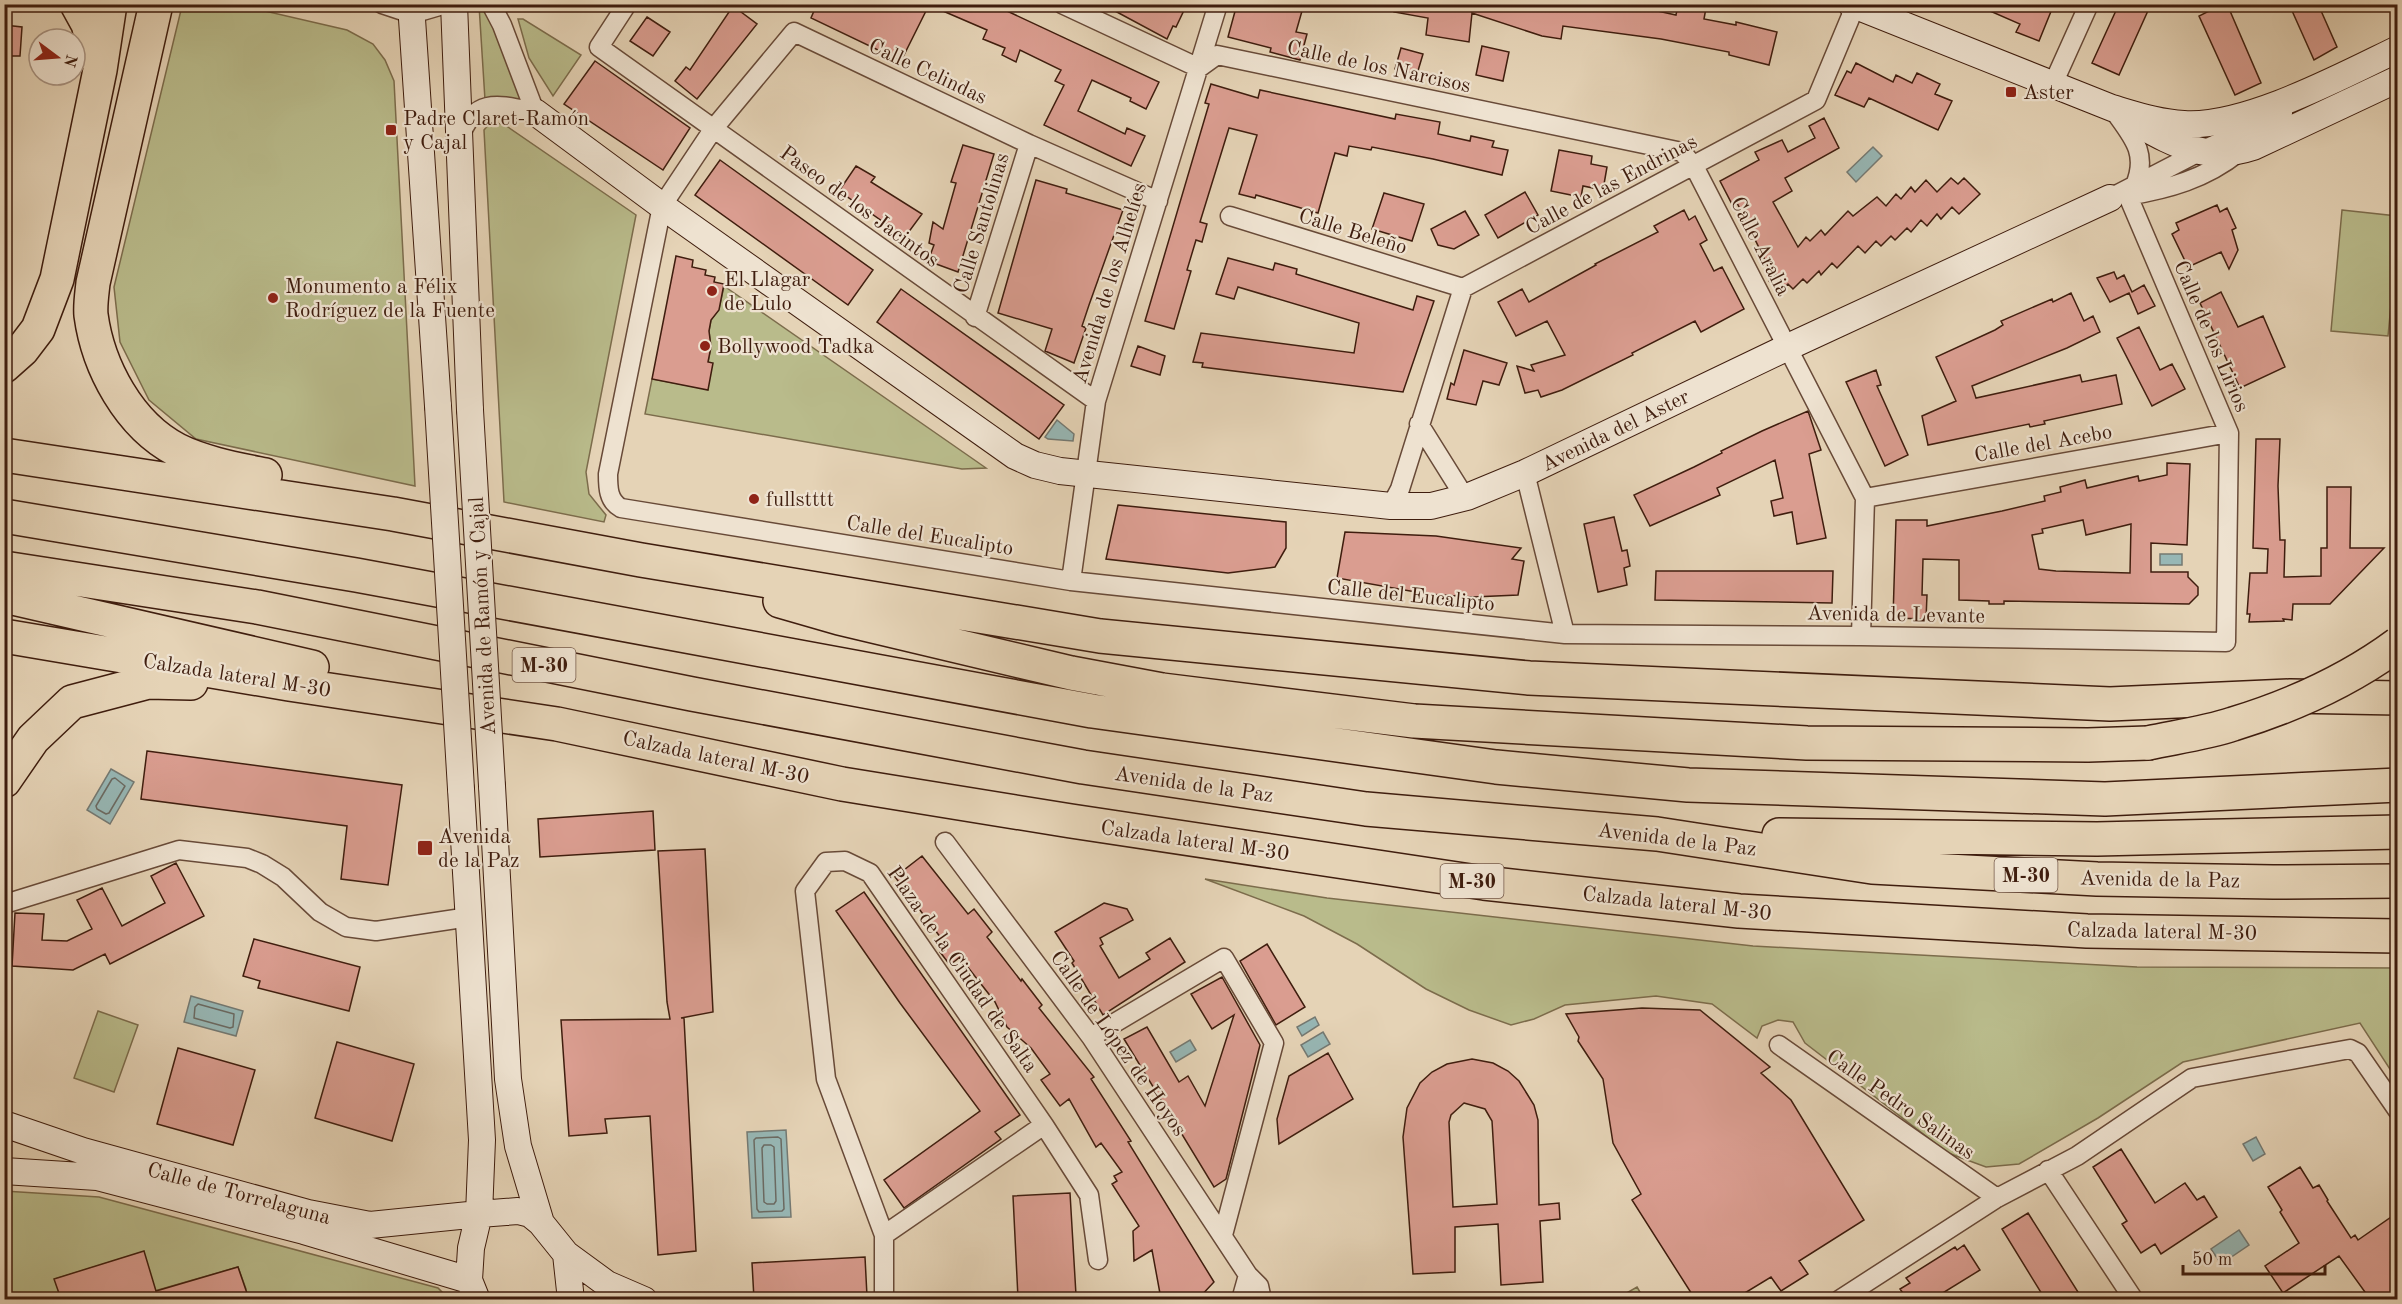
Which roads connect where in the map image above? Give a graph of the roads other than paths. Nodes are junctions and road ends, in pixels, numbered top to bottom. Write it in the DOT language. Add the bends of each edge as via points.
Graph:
graph roads {
  1 [pos="77,4"];
  2 [pos="110,4"];
  3 [pos="156,4"];
  4 [pos="382,4"];
  5 [pos="446,4"];
  6 [pos="454,4"];
  7 [pos="491,4"];
  8 [pos="627,4"];
  9 [pos="1062,4"];
  10 [pos="1218,4"];
  11 [pos="2089,4"];
  12 [pos="1854,5"];
  13 [pos="411,9"];
  14 [pos="2397,49"];
  15 [pos="1199,68"];
  16 [pos="100,70"];
  17 [pos="2338,78"];
  18 [pos="2397,79"];
  19 [pos="2054,84"];
  20 [pos="2112,108"];
  21 [pos="535,112"];
  22 [pos="714,128"];
  23 [pos="460,139"];
  24 [pos="1029,144"];
  25 [pos="2199,152"];
  26 [pos="2240,152"];
  27 [pos="1694,166"];
  28 [pos="2124,193"];
  29 [pos="1158,201"];
  30 [pos="662,206"];
  31 [pos="1230,216"];
  32 [pos="1463,288"];
  33 [pos="975,317"];
  34 [pos="1788,347"];
  35 [pos="4,366"];
  36 [pos="1096,401"];
  37 [pos="1419,424"];
  38 [pos="2229,433"];
  39 [pos="4,455"];
  40 [pos="1525,473"];
  41 [pos="1085,474"];
  42 [pos="1467,497"];
  43 [pos="1865,498"];
  44 [pos="1391,506"];
  45 [pos="393,514"];
  46 [pos="4,516"];
  47 [pos="641,561"];
  48 [pos="4,567"];
  49 [pos="1071,581"];
  50 [pos="4,596"];
  51 [pos="1565,634"];
  52 [pos="4,636"];
  53 [pos="1861,636"];
  54 [pos="2226,642"];
  55 [pos="2397,644"];
  56 [pos="810,658"];
  57 [pos="289,684"];
  58 [pos="2397,686"];
  59 [pos="1162,690"];
  60 [pos="2290,696"];
  61 [pos="2397,698"];
  62 [pos="557,724"];
  63 [pos="2397,778"];
  64 [pos="4,781"];
  65 [pos="2397,785"];
  66 [pos="2318,791"];
  67 [pos="2397,832"];
  68 [pos="1657,834"];
  69 [pos="945,842"];
  70 [pos="2397,881"];
  71 [pos="8,903"];
  72 [pos="469,917"];
  73 [pos="2397,936"];
  74 [pos="1091,1037"];
  75 [pos="1779,1046"];
  76 [pos="2397,1111"];
  77 [pos="4,1124"];
  78 [pos="1044,1125"];
  79 [pos="2048,1170"];
  80 [pos="4,1171"];
  81 [pos="1997,1198"];
  82 [pos="479,1214"];
  83 [pos="541,1223"];
  84 [pos="884,1235"];
  85 [pos="1223,1235"];
  86 [pos="566,1254"];
  87 [pos="1098,1260"];
  88 [pos="1248,1275"];
  89 [pos="473,1290"];
  90 [pos="571,1299"];
  91 [pos="644,1299"];
  92 [pos="884,1299"];
  93 [pos="1241,1299"];
  94 [pos="1262,1299"];
  95 [pos="1839,1299"];
  96 [pos="2134,1299"];
  1 -- 16 [label="highway" via="88,24"];
  2 -- 16 [label="highway"];
  3 -- 45 [label="highway" via="93,283 91,312 106,370 131,410 154,436 178,450 230,467 321,486"];
  4 -- 13 [label="street"];
  5 -- 13 [label="street"];
  6 -- 23 [label="street, Avenida de Ramón y Cajal"];
  7 -- 21 [label="street"];
  8 -- 22 [label="street, Paseo de los Jacintos" via="599,47"];
  9 -- 15 [label="street"];
  10 -- 15 [label="street, Avenida de los Alhelíes"];
  11 -- 19 [label="street"];
  12 -- 19 [label="street"];
  12 -- 27 [label="street, Calle de las Endrinas" via="1816,100"];
  13 -- 72 [label="street, Avenida de Ramón y Cajal, bridge"];
  14 -- 17 [label="street"];
  15 -- 27 [label="street, Calle de los Narcisos" via="1217,55 1682,152"];
  15 -- 29 [label="street, Avenida de los Alhelíes"];
  16 -- 35 [label="highway" via="57,279 38,328"];
  17 -- 20 [label="street" via="2210,124 2156,120"];
  17 -- 25 [label="street" via="2306,102"];
  18 -- 26 [label="street"];
  19 -- 20 [label="street"];
  20 -- 25 [label="street" via="2178,145"];
  20 -- 28 [label="street" via="2133,137 2142,160 2140,173"];
  21 -- 23 [label="street" via="503,106 480,109 470,116"];
  21 -- 30 [label="street, Avenida del Aster"];
  22 -- 24 [label="street, Calle Celindas" via="794,32"];
  22 -- 30 [label="street, Calle del Eucalipto"];
  22 -- 33 [label="street, Paseo de los Jacintos"];
  23 -- 83 [label="street, Avenida de Ramón y Cajal, bridge" via="470,410 508,1080 518,1146"];
  24 -- 29 [label="street, Calle Celindas"];
  24 -- 33 [label="street, Calle Santolinas"];
  25 -- 26 [label="street"];
  25 -- 28 [label="street"];
  26 -- 28 [label="street" via="2199,178 2169,189"];
  27 -- 32 [label="street, Calle de las Endrinas"];
  27 -- 34 [label="street, Calle Aralia"];
  28 -- 34 [label="street, Avenida del Aster"];
  28 -- 38 [label="street, Calle de los Lirios"];
  29 -- 36 [label="street, Avenida de los Alhelíes"];
  30 -- 41 [label="street, Avenida del Aster" via="1015,456 1035,465"];
  30 -- 49 [label="street, Calle del Eucalipto" via="608,474 610,497 616,506"];
  31 -- 32 [label="street, Calle Beleño"];
  32 -- 37 [label="street"];
  33 -- 36 [label="street, Paseo de los Jacintos"];
  34 -- 40 [label="street, Avenida del Aster"];
  34 -- 43 [label="street, Calle Aralia"];
  36 -- 41 [label="street, Avenida de los Alhelíes"];
  37 -- 42 [label="street"];
  37 -- 44 [label="street" via="1400,489"];
  38 -- 43 [label="street, Calle del Acebo"];
  38 -- 54 [label="street, Calle de los Lirios"];
  39 -- 45 [label="highway"];
  40 -- 42 [label="street, Avenida del Aster"];
  40 -- 51 [label="street"];
  41 -- 44 [label="street, Avenida del Aster"];
  41 -- 49 [label="street, Avenida de los Alhelíes"];
  42 -- 44 [label="street, Avenida del Aster" via="1431,506"];
  43 -- 53 [label="street"];
  45 -- 47 [label="highway"];
  46 -- 56 [label="highway"];
  47 -- 59 [label="highway" via="839,618 1071,673"];
  47 -- 60 [label="highway" via="1100,636 1529,678 2110,704"];
  48 -- 68 [label="highway, Avenida de la Paz / M-30" via="257,607 1083,767 1366,809"];
  49 -- 51 [label="street, Calle del Eucalipto"];
  50 -- 62 [label="highway, M-30"];
  51 -- 53 [label="street, Avenida de Levante"];
  52 -- 57 [label="highway, Calzada lateral M-30 / M-30"];
  53 -- 54 [label="street, Avenida de Levante"];
  55 -- 59 [label="highway, bridge" via="2372,663 2297,703 2231,725 2148,743 1808,743 1414,721"];
  56 -- 59 [label="highway" via="936,666 1088,686"];
  56 -- 66 [label="highway" via="1092,711 1496,767 1688,785 2105,799"];
  57 -- 62 [label="highway, Calzada lateral M-30 / M-30"];
  57 -- 64 [label="highway" via="148,682 72,702 33,739"];
  58 -- 60 [label="highway"];
  60 -- 61 [label="highway"];
  62 -- 73 [label="highway, Calzada lateral M-30 / M-30" via="853,786 1495,884 1739,910 2087,931"];
  63 -- 66 [label="highway"];
  65 -- 66 [label="highway"];
  67 -- 68 [label="highway" via="2097,839"];
  68 -- 70 [label="highway, Avenida de la Paz / M-30" via="1872,867 2097,879"];
  69 -- 74 [label="street, Calle de López de Hoyos"];
  71 -- 72 [label="street" via="179,850 247,858 262,864 320,912 346,927 376,931"];
  72 -- 82 [label="street, Avenida de Ramón y Cajal" via="483,1140"];
  74 -- 85 [label="street, Calle de López de Hoyos"];
  74 -- 85 [label="street" via="1224,958 1274,1043"];
  75 -- 81 [label="street, Calle Pedro Salinas"];
  76 -- 79 [label="street" via="2361,1057 2354,1050 2342,1049 2192,1078 2077,1156"];
  77 -- 82 [label="street, Calle de Torrelaguna" via="83,1151 339,1220 370,1225"];
  78 -- 84 [label="street"];
  78 -- 84 [label="street, Plaza de la Ciudad de Salta" via="870,873 845,861 826,862 805,891 825,1079"];
  78 -- 87 [label="street, Plaza de la Ciudad de Salta" via="1089,1195"];
  79 -- 81 [label="street"];
  79 -- 96 [label="street"];
  80 -- 89 [label="street, Calle de Torrelaguna" via="97,1177 304,1231"];
  81 -- 95 [label="street"];
  82 -- 83 [label="street, Calle de Torrelaguna" via="518,1211"];
  82 -- 89 [label="street, Avenida de Ramón y Cajal" via="471,1248"];
  83 -- 86 [label="street"];
  84 -- 92 [label="street, Plaza de la Ciudad de Salta"];
  85 -- 88 [label="street, Calle de López de Hoyos"];
  86 -- 90 [label="street"];
  86 -- 91 [label="street" via="607,1284"];
  88 -- 93 [label="street"];
  88 -- 94 [label="street, Calle de López de Hoyos" via="1258,1286"];
}
